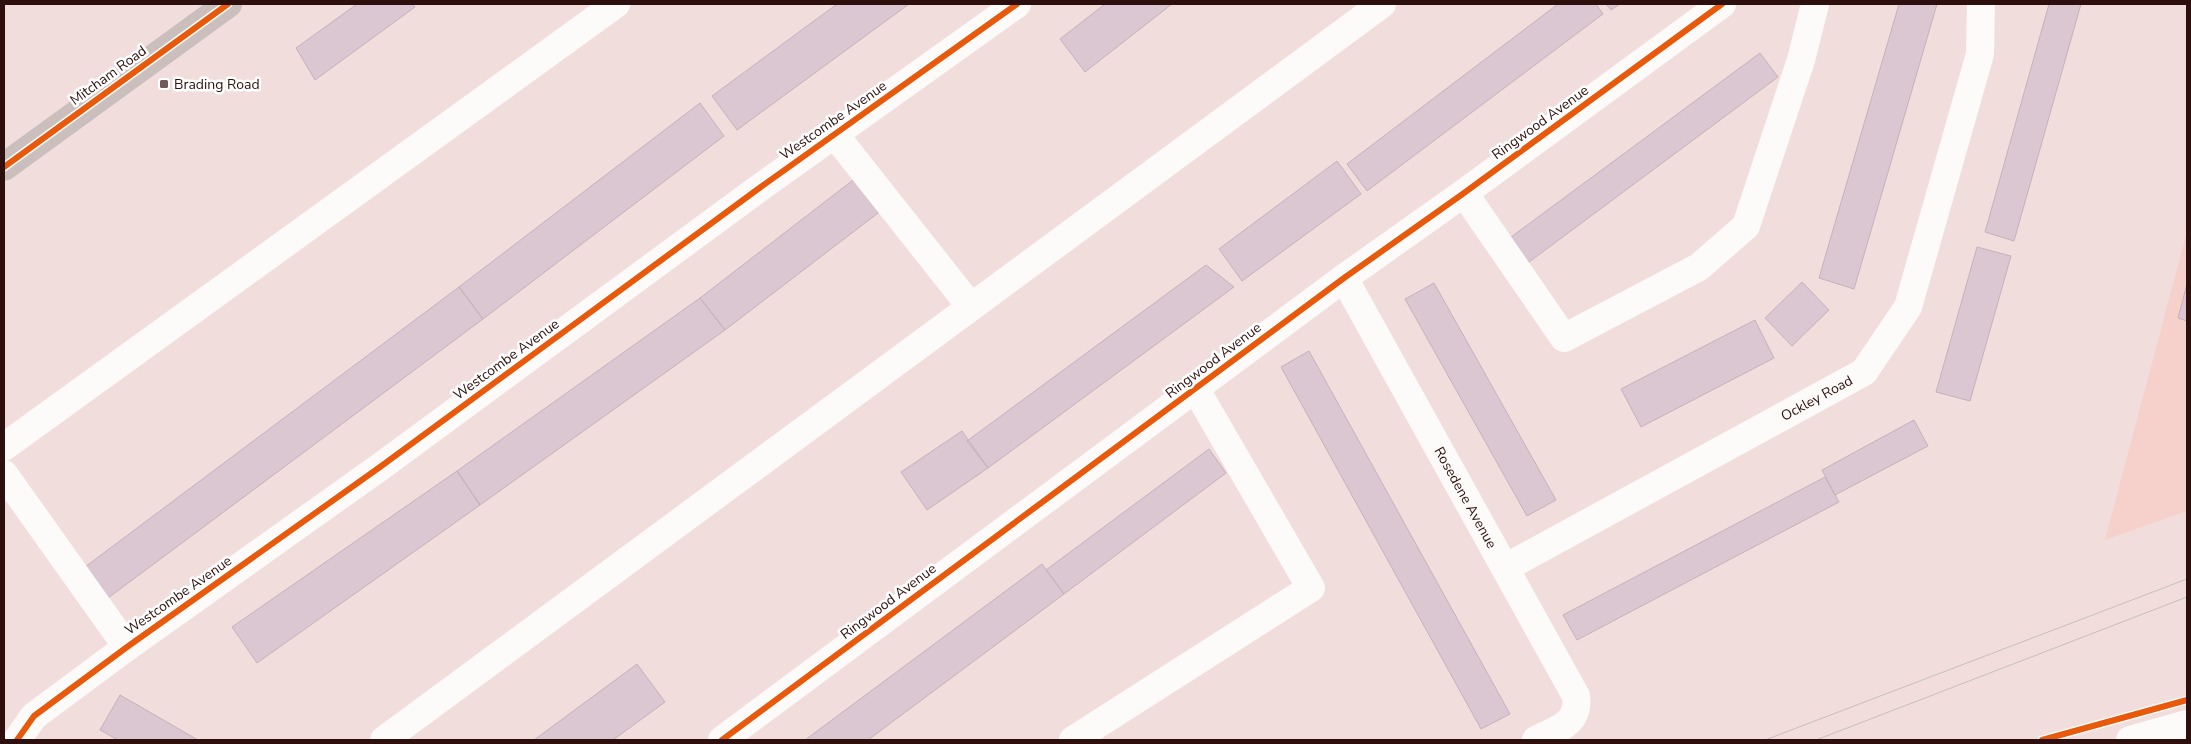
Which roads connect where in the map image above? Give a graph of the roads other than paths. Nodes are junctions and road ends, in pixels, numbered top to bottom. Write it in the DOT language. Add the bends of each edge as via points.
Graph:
graph roads {
  1 [pos="228,4"];
  2 [pos="616,4"];
  3 [pos="1017,4"];
  4 [pos="1382,4"];
  5 [pos="1722,4"];
  6 [pos="1815,4"];
  7 [pos="1981,4"];
  8 [pos="835,135"];
  9 [pos="4,167"];
  10 [pos="1464,193"];
  11 [pos="1344,278"];
  12 [pos="971,307"];
  13 [pos="1195,388"];
  14 [pos="4,447"];
  15 [pos="4,474"];
  16 [pos="1505,568"];
  17 [pos="127,647"];
  18 [pos="2187,724"];
  19 [pos="4,736"];
  20 [pos="11,740"];
  21 [pos="17,740"];
  22 [pos="384,740"];
  23 [pos="722,740"];
  24 [pos="1073,740"];
  25 [pos="1536,740"];
  26 [pos="2130,740"];
  1 -- 9 [label="main road, Mitcham Road"];
  2 -- 14 [label="street"];
  3 -- 8 [label="street, Westcombe Avenue"];
  4 -- 12 [label="street"];
  5 -- 10 [label="street, Ringwood Avenue"];
  6 -- 10 [label="street" via="1801,60 1746,226 1699,267 1564,338"];
  7 -- 16 [label="street, Ockley Road" via="1980,54 1908,307 1864,372"];
  8 -- 12 [label="street"];
  8 -- 17 [label="street, Westcombe Avenue"];
  10 -- 11 [label="street, Ringwood Avenue"];
  11 -- 13 [label="street, Ringwood Avenue"];
  11 -- 16 [label="street, Rosedene Avenue"];
  12 -- 22 [label="street"];
  13 -- 23 [label="street, Ringwood Avenue"];
  13 -- 24 [label="street" via="1312,588"];
  15 -- 17 [label="street"];
  16 -- 25 [label="street, Rosedene Avenue" via="1576,696 1576,712 1571,720"];
  17 -- 21 [label="street, Westcombe Avenue" via="34,716"];
  18 -- 26 [label="street"];
  19 -- 20 [label="street"];
}
